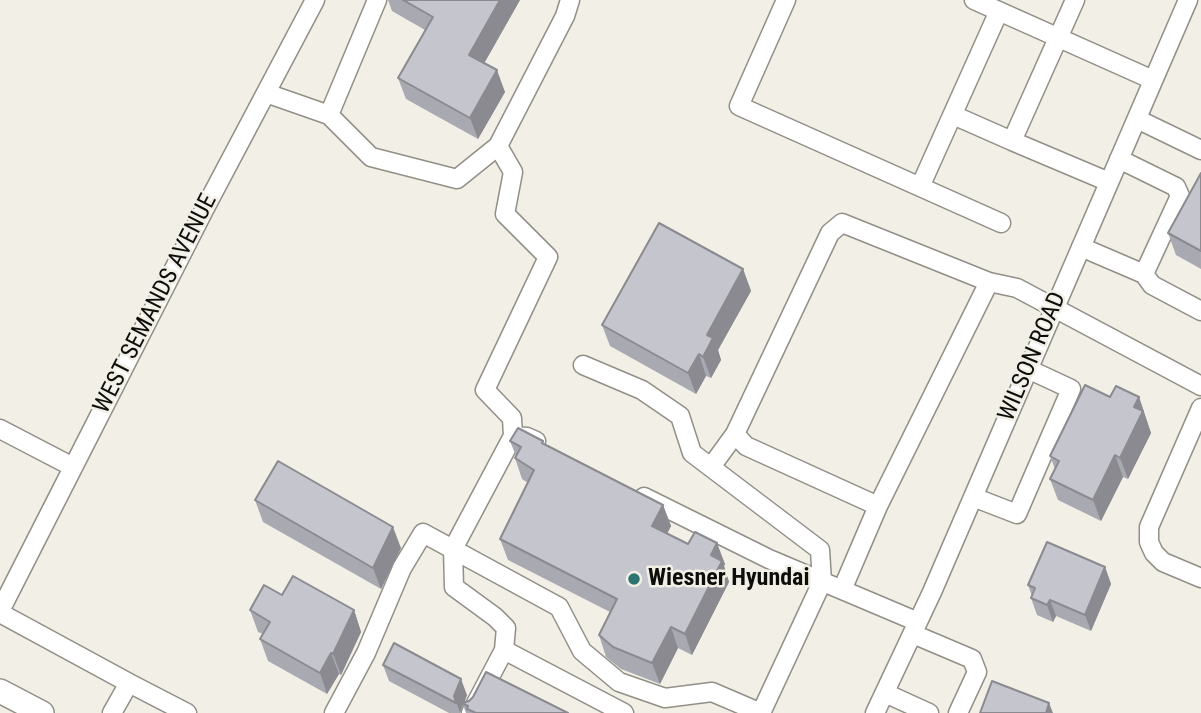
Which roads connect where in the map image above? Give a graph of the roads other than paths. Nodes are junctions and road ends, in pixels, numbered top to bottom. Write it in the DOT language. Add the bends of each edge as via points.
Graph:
graph roads {
  1 [pos="315,0"];
  2 [pos="377,0"];
  3 [pos="570,0"];
  4 [pos="786,0"];
  5 [pos="974,0"];
  6 [pos="1075,0"];
  7 [pos="1188,0"];
  8 [pos="999,11"];
  9 [pos="1058,37"];
  10 [pos="1153,80"];
  11 [pos="266,93"];
  12 [pos="953,114"];
  13 [pos="329,115"];
  14 [pos="1137,119"];
  15 [pos="1012,141"];
  16 [pos="498,146"];
  17 [pos="1201,150"];
  18 [pos="1119,159"];
  19 [pos="1109,182"];
  20 [pos="920,187"];
  21 [pos="1001,223"];
  22 [pos="1081,247"];
  23 [pos="1144,274"];
  24 [pos="989,282"];
  25 [pos="1055,307"];
  26 [pos="1201,311"];
  27 [pos="583,365"];
  28 [pos="1028,369"];
  29 [pos="1201,386"];
  30 [pos="1201,408"];
  31 [pos="0,429"];
  32 [pos="735,434"];
  33 [pos="513,436"];
  34 [pos="551,449"];
  35 [pos="73,467"];
  36 [pos="711,467"];
  37 [pos="625,487"];
  38 [pos="973,497"];
  39 [pos="878,506"];
  40 [pos="453,550"];
  41 [pos="1201,578"];
  42 [pos="822,582"];
  43 [pos="842,590"];
  44 [pos="0,612"];
  45 [pos="916,628"];
  46 [pos="504,650"];
  47 [pos="129,683"];
  48 [pos="0,691"];
  49 [pos="885,693"];
  50 [pos="42,713"];
  51 [pos="112,713"];
  52 [pos="187,713"];
  53 [pos="334,713"];
  54 [pos="471,713"];
  55 [pos="624,713"];
  56 [pos="875,713"];
  57 [pos="929,713"];
  58 [pos="958,713"];
  1 -- 11 [label="street, WEST SEMANDS AVENUE"];
  2 -- 13 [label="street"];
  3 -- 16 [label="street"];
  4 -- 20 [label="street" via="738,106"];
  5 -- 8 [label="street"];
  6 -- 9 [label="street"];
  7 -- 10 [label="street, WILSON ROAD"];
  8 -- 9 [label="street"];
  8 -- 12 [label="street"];
  9 -- 10 [label="street"];
  9 -- 15 [label="street"];
  10 -- 14 [label="street, WILSON ROAD"];
  11 -- 13 [label="street"];
  11 -- 35 [label="street, WEST SEMANDS AVENUE"];
  12 -- 15 [label="street"];
  12 -- 20 [label="street"];
  13 -- 16 [label="street" via="370,157 457,178"];
  14 -- 17 [label="street"];
  14 -- 18 [label="street, WILSON ROAD"];
  15 -- 19 [label="street"];
  16 -- 33 [label="street" via="513,172 505,214 548,257 485,390 512,418"];
  18 -- 19 [label="street, WILSON ROAD"];
  18 -- 23 [label="street" via="1180,191"];
  19 -- 22 [label="street, WILSON ROAD"];
  20 -- 21 [label="street"];
  22 -- 23 [label="street"];
  22 -- 25 [label="street, WILSON ROAD"];
  23 -- 26 [label="street" via="1152,285"];
  24 -- 25 [label="street" via="1017,288"];
  24 -- 32 [label="street" via="842,223 830,233"];
  24 -- 39 [label="street"];
  25 -- 28 [label="street, WILSON ROAD"];
  25 -- 29 [label="street"];
  27 -- 36 [label="street" via="642,390 680,416 692,453"];
  28 -- 38 [label="street, WILSON ROAD"];
  28 -- 38 [label="street" via="1071,389 1017,513"];
  30 -- 41 [label="street" via="1149,527 1149,542 1163,562"];
  31 -- 35 [label="street"];
  32 -- 36 [label="street"];
  32 -- 39 [label="street" via="746,446"];
  33 -- 34 [label="street" via="527,437"];
  33 -- 40 [label="street"];
  35 -- 44 [label="street, WEST SEMANDS AVENUE"];
  36 -- 42 [label="street" via="820,550"];
  37 -- 42 [label="street"];
  38 -- 45 [label="street, WILSON ROAD"];
  39 -- 43 [label="street"];
  40 -- 42 [label="street" via="559,607 582,651 619,682 665,698 712,692 761,713"];
  40 -- 46 [label="street" via="454,587 506,628"];
  40 -- 53 [label="street" via="423,533"];
  42 -- 43 [label="street"];
  43 -- 45 [label="street"];
  44 -- 47 [label="street"];
  45 -- 49 [label="street, WILSON ROAD"];
  45 -- 58 [label="street" via="971,659 976,672"];
  46 -- 54 [label="street"];
  46 -- 55 [label="street"];
  47 -- 51 [label="street"];
  47 -- 52 [label="street"];
  48 -- 50 [label="main road"];
  49 -- 56 [label="street, WILSON ROAD"];
  49 -- 57 [label="street"];
}
